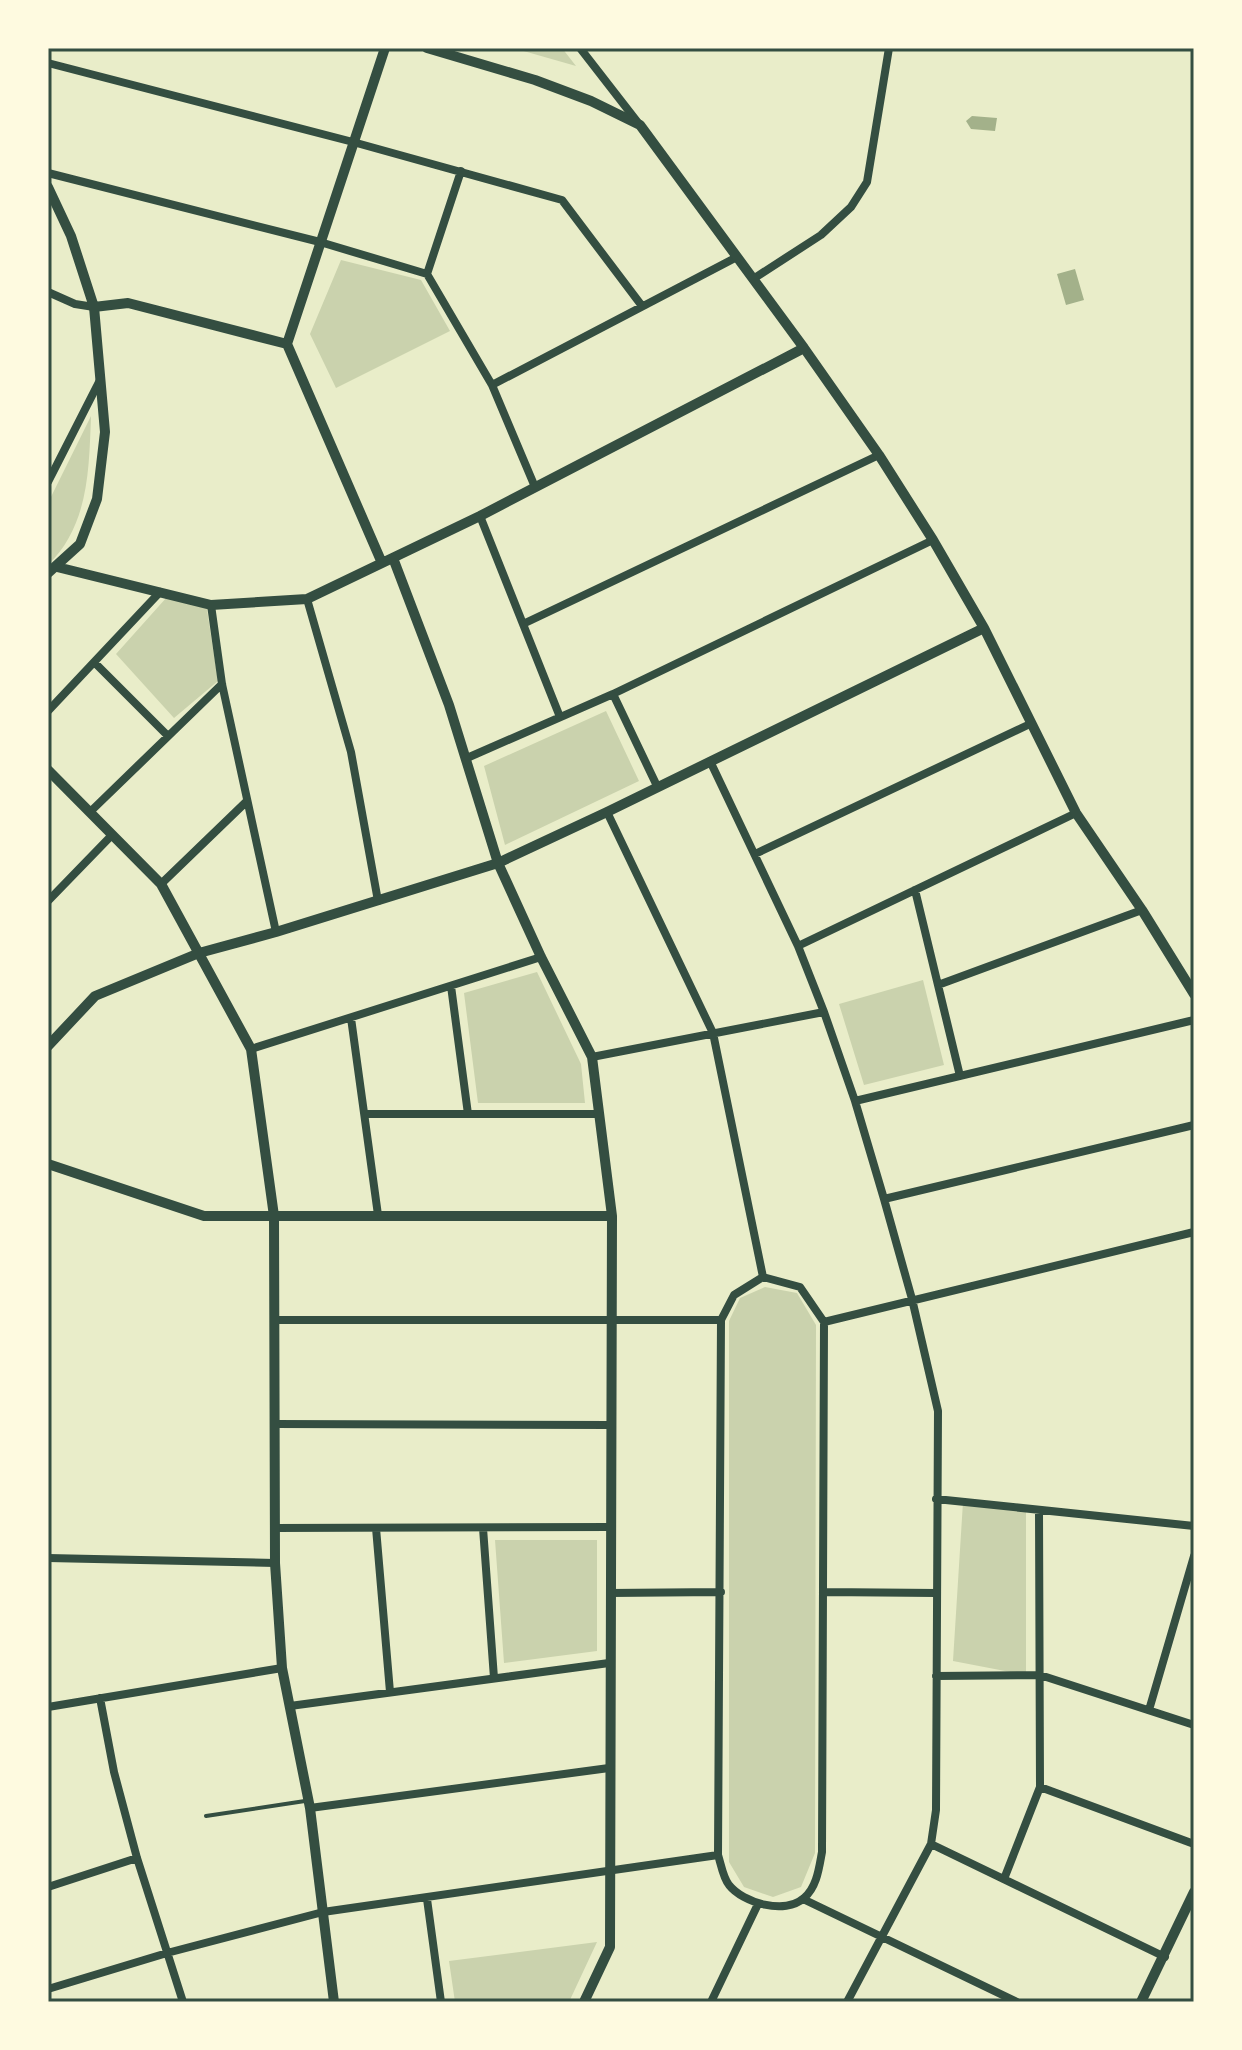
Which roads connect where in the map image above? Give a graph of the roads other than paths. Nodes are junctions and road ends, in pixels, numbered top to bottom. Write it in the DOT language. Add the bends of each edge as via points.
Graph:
graph roads {
  1 [pos="385,48"];
  2 [pos="427,48"];
  3 [pos="580,48"];
  4 [pos="889,48"];
  5 [pos="48,63"];
  6 [pos="640,125"];
  7 [pos="353,142"];
  8 [pos="461,171"];
  9 [pos="48,173"];
  10 [pos="48,187"];
  11 [pos="320,242"];
  12 [pos="737,257"];
  13 [pos="427,274"];
  14 [pos="753,279"];
  15 [pos="48,292"];
  16 [pos="642,306"];
  17 [pos="94,307"];
  18 [pos="287,344"];
  19 [pos="804,348"];
  20 [pos="100,380"];
  21 [pos="492,385"];
  22 [pos="879,455"];
  23 [pos="48,482"];
  24 [pos="535,487"];
  25 [pos="480,516"];
  26 [pos="933,540"];
  27 [pos="388,560"];
  28 [pos="52,570"];
  29 [pos="160,592"];
  30 [pos="307,599"];
  31 [pos="211,605"];
  32 [pos="523,624"];
  33 [pos="984,628"];
  34 [pos="94,662"];
  35 [pos="222,684"];
  36 [pos="613,694"];
  37 [pos="48,711"];
  38 [pos="560,717"];
  39 [pos="1030,724"];
  40 [pos="168,736"];
  41 [pos="467,758"];
  42 [pos="710,761"];
  43 [pos="48,770"];
  44 [pos="657,786"];
  45 [pos="247,801"];
  46 [pos="90,812"];
  47 [pos="607,812"];
  48 [pos="1076,813"];
  49 [pos="112,835"];
  50 [pos="755,854"];
  51 [pos="498,863"];
  52 [pos="161,884"];
  53 [pos="915,890"];
  54 [pos="48,901"];
  55 [pos="378,901"];
  56 [pos="1142,910"];
  57 [pos="276,932"];
  58 [pos="798,946"];
  59 [pos="199,953"];
  60 [pos="541,957"];
  61 [pos="938,985"];
  62 [pos="451,986"];
  63 [pos="1194,994"];
  64 [pos="824,1012"];
  65 [pos="351,1018"];
  66 [pos="1194,1020"];
  67 [pos="713,1033"];
  68 [pos="48,1046"];
  69 [pos="251,1049"];
  70 [pos="592,1057"];
  71 [pos="960,1076"];
  72 [pos="855,1101"];
  73 [pos="366,1114"];
  74 [pos="468,1114"];
  75 [pos="598,1114"];
  76 [pos="1194,1125"];
  77 [pos="48,1164"];
  78 [pos="884,1199"];
  79 [pos="378,1215"];
  80 [pos="274,1216"];
  81 [pos="612,1216"];
  82 [pos="1194,1232"];
  83 [pos="763,1277"];
  84 [pos="912,1299"];
  85 [pos="276,1320"];
  86 [pos="721,1320"];
  87 [pos="610,1322"];
  88 [pos="824,1322"];
  89 [pos="275,1424"];
  90 [pos="610,1425"];
  91 [pos="936,1499"];
  92 [pos="1039,1510"];
  93 [pos="1194,1526"];
  94 [pos="610,1527"];
  95 [pos="275,1528"];
  96 [pos="376,1528"];
  97 [pos="483,1528"];
  98 [pos="1194,1556"];
  99 [pos="48,1558"];
  100 [pos="275,1563"];
  101 [pos="721,1592"];
  102 [pos="823,1592"];
  103 [pos="610,1593"];
  104 [pos="936,1593"];
  105 [pos="609,1663"];
  106 [pos="282,1668"];
  107 [pos="1040,1675"];
  108 [pos="936,1676"];
  109 [pos="494,1678"];
  110 [pos="390,1692"];
  111 [pos="100,1698"];
  112 [pos="290,1706"];
  113 [pos="48,1707"];
  114 [pos="1149,1710"];
  115 [pos="1194,1725"];
  116 [pos="609,1768"];
  117 [pos="1040,1787"];
  118 [pos="309,1804"];
  119 [pos="206,1816"];
  120 [pos="931,1844"];
  121 [pos="1194,1844"];
  122 [pos="718,1855"];
  123 [pos="137,1858"];
  124 [pos="609,1871"];
  125 [pos="1004,1879"];
  126 [pos="48,1887"];
  127 [pos="1194,1892"];
  128 [pos="427,1899"];
  129 [pos="803,1899"];
  130 [pos="758,1904"];
  131 [pos="323,1912"];
  132 [pos="881,1937"];
  133 [pos="167,1953"];
  134 [pos="1165,1957"];
  135 [pos="48,1989"];
  136 [pos="183,2002"];
  137 [pos="334,2002"];
  138 [pos="441,2002"];
  139 [pos="584,2002"];
  140 [pos="711,2002"];
  141 [pos="847,2002"];
  142 [pos="1017,2002"];
  143 [pos="1141,2002"];
  1 -- 7 [label="street"];
  2 -- 6 [label="street" via="535,80"];
  3 -- 6 [label="street"];
  4 -- 14 [label="street" via="867,182 851,207 821,235"];
  5 -- 7 [label="street"];
  6 -- 12 [label="street"];
  7 -- 8 [label="street"];
  7 -- 11 [label="street"];
  8 -- 13 [label="street"];
  8 -- 16 [label="street" via="562,200"];
  9 -- 11 [label="street"];
  10 -- 17 [label="street"];
  11 -- 13 [label="street"];
  11 -- 18 [label="street"];
  12 -- 14 [label="street"];
  12 -- 16 [label="street"];
  13 -- 21 [label="street"];
  14 -- 19 [label="street"];
  15 -- 17 [label="street"];
  16 -- 21 [label="street"];
  17 -- 18 [label="street" via="128,303"];
  17 -- 20 [label="street"];
  18 -- 27 [label="street"];
  19 -- 22 [label="street"];
  19 -- 24 [label="street"];
  20 -- 23 [label="street"];
  20 -- 28 [label="street" via="105,432 97,499 80,544"];
  21 -- 24 [label="street"];
  22 -- 26 [label="street"];
  22 -- 32 [label="street"];
  24 -- 25 [label="street"];
  25 -- 27 [label="street"];
  25 -- 32 [label="street"];
  26 -- 33 [label="street"];
  26 -- 36 [label="street"];
  27 -- 30 [label="street"];
  27 -- 41 [label="street"];
  28 -- 29 [label="street"];
  29 -- 31 [label="street"];
  29 -- 34 [label="street"];
  30 -- 31 [label="street"];
  30 -- 55 [label="street" via="351,752"];
  31 -- 35 [label="street"];
  32 -- 38 [label="street"];
  33 -- 39 [label="street"];
  33 -- 42 [label="street"];
  34 -- 37 [label="street"];
  34 -- 40 [label="street"];
  35 -- 40 [label="street"];
  35 -- 45 [label="street"];
  36 -- 38 [label="street"];
  36 -- 44 [label="street"];
  38 -- 41 [label="street"];
  39 -- 48 [label="street"];
  39 -- 50 [label="street"];
  40 -- 46 [label="street"];
  41 -- 51 [label="street"];
  42 -- 44 [label="street"];
  42 -- 50 [label="street"];
  43 -- 46 [label="street"];
  44 -- 47 [label="street"];
  45 -- 52 [label="street"];
  45 -- 57 [label="street"];
  46 -- 49 [label="street"];
  47 -- 51 [label="street"];
  47 -- 67 [label="street"];
  48 -- 53 [label="street"];
  48 -- 56 [label="street"];
  49 -- 52 [label="street"];
  49 -- 54 [label="street"];
  50 -- 58 [label="street"];
  51 -- 55 [label="street"];
  51 -- 60 [label="street"];
  52 -- 59 [label="street"];
  53 -- 58 [label="street"];
  53 -- 61 [label="street"];
  55 -- 57 [label="street"];
  56 -- 61 [label="street"];
  56 -- 63 [label="street"];
  57 -- 59 [label="street"];
  58 -- 64 [label="street"];
  59 -- 68 [label="street" via="95,996"];
  59 -- 69 [label="street"];
  60 -- 62 [label="street"];
  60 -- 70 [label="street"];
  61 -- 71 [label="street"];
  62 -- 65 [label="street"];
  62 -- 74 [label="street"];
  64 -- 67 [label="street"];
  64 -- 72 [label="street"];
  65 -- 69 [label="street"];
  65 -- 73 [label="street"];
  66 -- 71 [label="street"];
  67 -- 70 [label="street"];
  67 -- 83 [label="street"];
  69 -- 80 [label="street"];
  70 -- 75 [label="street"];
  71 -- 72 [label="street"];
  72 -- 78 [label="street"];
  73 -- 74 [label="street"];
  73 -- 79 [label="street"];
  74 -- 75 [label="street"];
  75 -- 81 [label="street"];
  76 -- 78 [label="street"];
  77 -- 80 [label="street" via="204,1216"];
  78 -- 84 [label="street"];
  79 -- 80 [label="street"];
  79 -- 81 [label="street"];
  80 -- 85 [label="street"];
  81 -- 87 [label="street"];
  82 -- 84 [label="street"];
  83 -- 86 [label="street" via="734,1295"];
  83 -- 88 [label="street" via="800,1287"];
  84 -- 88 [label="street"];
  84 -- 91 [label="street" via="938,1411"];
  85 -- 87 [label="street"];
  85 -- 89 [label="street"];
  86 -- 87 [label="street"];
  86 -- 101 [label="street"];
  87 -- 90 [label="street"];
  88 -- 102 [label="street"];
  89 -- 90 [label="street"];
  89 -- 95 [label="street"];
  90 -- 94 [label="street"];
  91 -- 92 [label="street"];
  91 -- 104 [label="street"];
  92 -- 93 [label="street"];
  92 -- 107 [label="street"];
  94 -- 97 [label="street"];
  94 -- 103 [label="street"];
  95 -- 96 [label="street"];
  95 -- 100 [label="street"];
  96 -- 97 [label="street"];
  96 -- 110 [label="street"];
  97 -- 109 [label="street"];
  98 -- 114 [label="street"];
  99 -- 100 [label="street"];
  100 -- 106 [label="street"];
  101 -- 103 [label="street"];
  101 -- 122 [label="street"];
  102 -- 104 [label="street"];
  102 -- 129 [label="street" via="822,1852 818,1876"];
  103 -- 105 [label="street"];
  104 -- 108 [label="street"];
  105 -- 109 [label="street"];
  105 -- 116 [label="street"];
  106 -- 111 [label="street"];
  106 -- 112 [label="street"];
  107 -- 108 [label="street"];
  107 -- 114 [label="street"];
  107 -- 117 [label="street"];
  108 -- 120 [label="street"];
  109 -- 110 [label="street"];
  110 -- 112 [label="street"];
  111 -- 113 [label="street"];
  111 -- 123 [label="street"];
  112 -- 118 [label="street"];
  114 -- 115 [label="street"];
  116 -- 118 [label="street"];
  116 -- 124 [label="street"];
  117 -- 121 [label="street"];
  117 -- 125 [label="street"];
  118 -- 119 [label="lane"];
  118 -- 131 [label="street"];
  120 -- 125 [label="street"];
  120 -- 132 [label="street"];
  122 -- 124 [label="street"];
  122 -- 130 [label="street" via="729,1885"];
  123 -- 126 [label="street"];
  123 -- 133 [label="street"];
  124 -- 128 [label="street"];
  124 -- 139 [label="street" via="610,1947"];
  125 -- 134 [label="street"];
  127 -- 134 [label="street"];
  128 -- 131 [label="street"];
  128 -- 138 [label="street"];
  129 -- 130 [label="street" via="781,1907"];
  129 -- 132 [label="street"];
  130 -- 140 [label="street"];
  131 -- 133 [label="street"];
  131 -- 137 [label="street"];
  132 -- 141 [label="street"];
  132 -- 142 [label="street"];
  133 -- 135 [label="street"];
  133 -- 136 [label="street"];
  134 -- 143 [label="street"];
}
